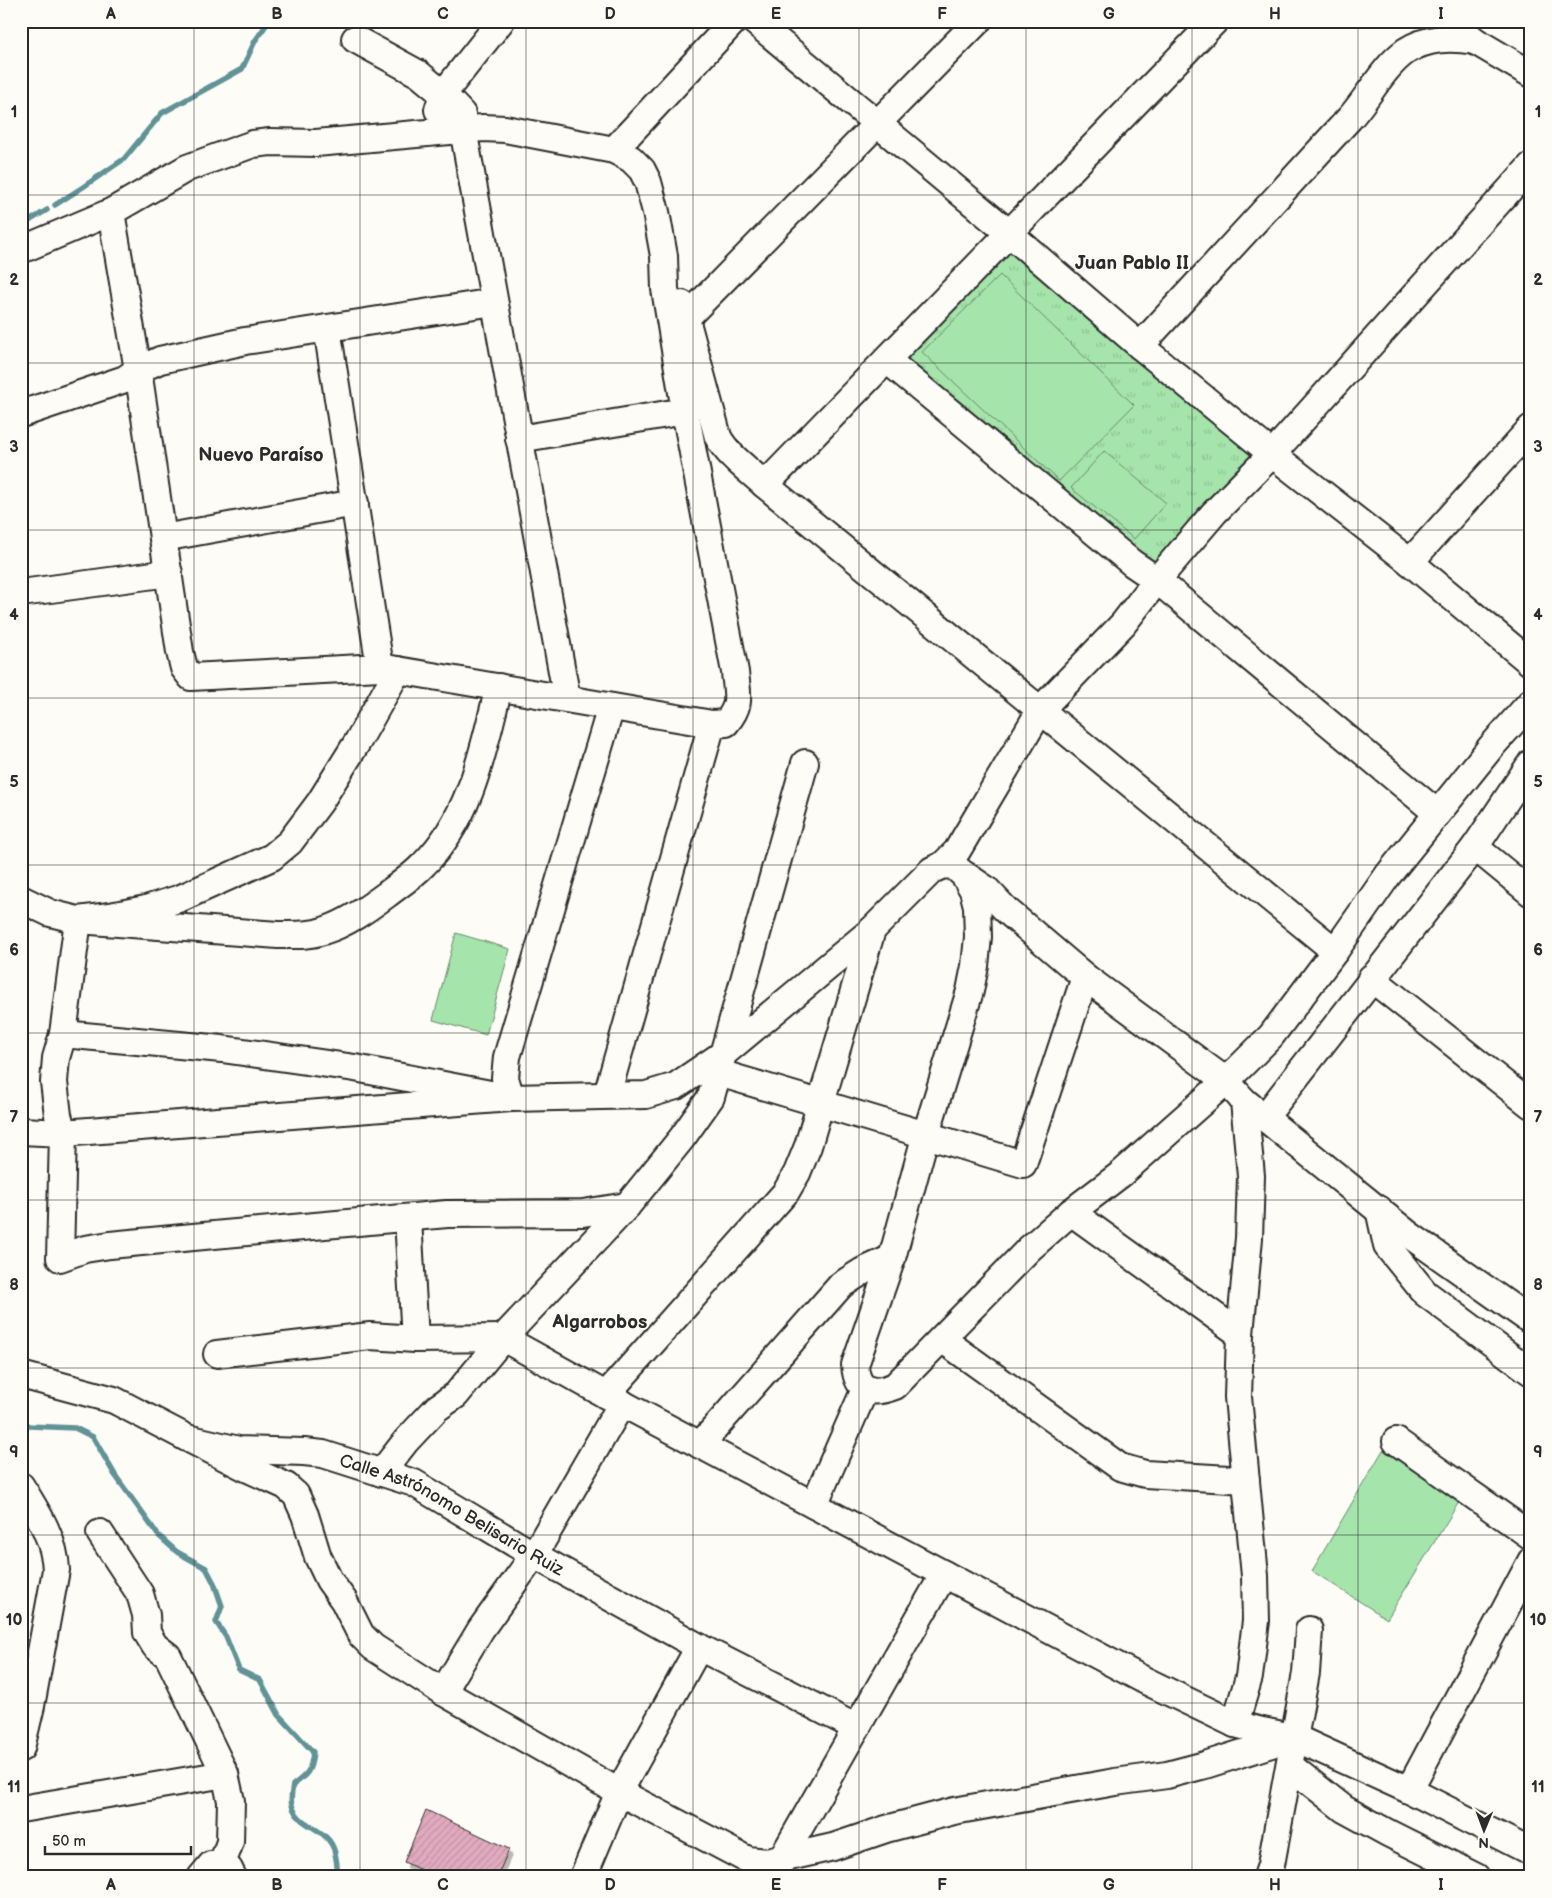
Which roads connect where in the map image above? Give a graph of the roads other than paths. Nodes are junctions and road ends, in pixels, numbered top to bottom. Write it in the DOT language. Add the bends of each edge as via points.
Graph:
graph roads {
  1 [pos="501,21"];
  2 [pos="734,21"];
  3 [pos="754,21"];
  4 [pos="978,21"];
  5 [pos="1215,21"];
  6 [pos="1451,21"];
  7 [pos="355,39"];
  8 [pos="1475,42"];
  9 [pos="1531,74"];
  10 [pos="443,94"];
  11 [pos="877,124"];
  12 [pos="463,129"];
  13 [pos="411,135"];
  14 [pos="614,150"];
  15 [pos="1531,166"];
  16 [pos="111,212"];
  17 [pos="1009,233"];
  18 [pos="21,250"];
  19 [pos="664,256"];
  20 [pos="494,302"];
  21 [pos="686,318"];
  22 [pos="327,328"];
  23 [pos="1140,346"];
  24 [pos="886,360"];
  25 [pos="138,370"];
  26 [pos="685,411"];
  27 [pos="21,414"];
  28 [pos="1531,428"];
  29 [pos="519,439"];
  30 [pos="1272,454"];
  31 [pos="765,485"];
  32 [pos="354,503"];
  33 [pos="163,538"];
  34 [pos="1410,562"];
  35 [pos="169,573"];
  36 [pos="1157,580"];
  37 [pos="21,593"];
  38 [pos="1531,663"];
  39 [pos="389,668"];
  40 [pos="499,687"];
  41 [pos="567,699"];
  42 [pos="1531,702"];
  43 [pos="611,707"];
  44 [pos="1041,709"];
  45 [pos="712,724"];
  46 [pos="1531,763"];
  47 [pos="805,764"];
  48 [pos="1437,813"];
  49 [pos="1475,847"];
  50 [pos="954,870"];
  51 [pos="1531,893"];
  52 [pos="21,898"];
  53 [pos="78,920"];
  54 [pos="872,930"];
  55 [pos="1336,952"];
  56 [pos="1086,977"];
  57 [pos="1371,978"];
  58 [pos="63,1034"];
  59 [pos="721,1063"];
  60 [pos="1226,1081"];
  61 [pos="1528,1095"];
  62 [pos="607,1096"];
  63 [pos="511,1098"];
  64 [pos="1244,1101"];
  65 [pos="820,1103"];
  66 [pos="1264,1117"];
  67 [pos="21,1131"];
  68 [pos="63,1133"];
  69 [pos="926,1134"];
  70 [pos="627,1206"];
  71 [pos="1378,1209"];
  72 [pos="1071,1212"];
  73 [pos="408,1219"];
  74 [pos="892,1258"];
  75 [pos="1531,1322"];
  76 [pos="1240,1334"];
  77 [pos="503,1338"];
  78 [pos="415,1339"];
  79 [pos="942,1339"];
  80 [pos="217,1354"];
  81 [pos="1531,1372"];
  82 [pos="21,1375"];
  83 [pos="865,1388"];
  84 [pos="614,1399"];
  85 [pos="187,1438"];
  86 [pos="1396,1442"];
  87 [pos="700,1444"];
  88 [pos="381,1473"];
  89 [pos="1246,1480"];
  90 [pos="21,1486"];
  91 [pos="814,1505"];
  92 [pos="100,1532"];
  93 [pos="1531,1536"];
  94 [pos="534,1555"];
  95 [pos="1531,1561"];
  96 [pos="944,1574"];
  97 [pos="1309,1630"];
  98 [pos="699,1647"];
  99 [pos="443,1692"];
  100 [pos="1235,1724"];
  101 [pos="857,1728"];
  102 [pos="1293,1737"];
  103 [pos="21,1748"];
  104 [pos="1290,1766"];
  105 [pos="225,1774"];
  106 [pos="1409,1790"];
  107 [pos="619,1792"];
  108 [pos="21,1809"];
  109 [pos="807,1815"];
  110 [pos="833,1847"];
  111 [pos="1531,1852"];
  112 [pos="777,1868"];
  113 [pos="218,1872"];
  114 [pos="583,1877"];
  115 [pos="1267,1877"];
  116 [pos="1476,1877"];
  1 -- 10 [label="street"];
  2 -- 14 [label="street"];
  3 -- 11 [label="street"];
  4 -- 11 [label="street"];
  5 -- 17 [label="street"];
  6 -- 8 [label="street"];
  7 -- 10 [label="street" via="418,74"];
  8 -- 9 [label="street"];
  8 -- 23 [label="street" via="1439,39 1414,48 1393,63 1355,113"];
  10 -- 12 [label="street" via="462,114"];
  10 -- 13 [label="street" via="438,110 427,124"];
  11 -- 17 [label="street"];
  11 -- 21 [label="street"];
  12 -- 13 [label="street"];
  12 -- 14 [label="street" via="505,130"];
  12 -- 20 [label="street"];
  13 -- 16 [label="street" via="316,143 253,144 187,168"];
  14 -- 19 [label="street" via="631,158 645,176"];
  15 -- 30 [label="street"];
  16 -- 18 [label="street"];
  16 -- 25 [label="street"];
  17 -- 23 [label="street"];
  17 -- 24 [label="street"];
  19 -- 21 [label="street"];
  19 -- 26 [label="street" via="665,289"];
  20 -- 22 [label="street"];
  20 -- 29 [label="street"];
  21 -- 31 [label="street" via="722,446"];
  22 -- 25 [label="street" via="245,341 160,360"];
  22 -- 32 [label="street"];
  23 -- 30 [label="street"];
  24 -- 31 [label="street"];
  24 -- 36 [label="street" via="1132,563"];
  25 -- 27 [label="street" via="126,379"];
  25 -- 33 [label="street"];
  26 -- 29 [label="street"];
  26 -- 45 [label="street" via="738,698 735,712 726,723"];
  28 -- 34 [label="street"];
  29 -- 41 [label="street"];
  30 -- 34 [label="street"];
  30 -- 36 [label="street" via="1214,513"];
  31 -- 44 [label="street"];
  32 -- 33 [label="street"];
  32 -- 39 [label="street"];
  33 -- 35 [label="street"];
  34 -- 38 [label="street"];
  35 -- 37 [label="street"];
  35 -- 39 [label="street" via="180,652 184,668 191,677"];
  36 -- 44 [label="street" via="1123,624"];
  36 -- 48 [label="street"];
  39 -- 40 [label="street"];
  39 -- 53 [label="street" via="358,742 290,842 272,856 181,898 146,909"];
  40 -- 41 [label="street"];
  40 -- 53 [label="street" via="476,778 461,814 444,841 424,865 347,921 323,931 278,935"];
  41 -- 43 [label="street"];
  42 -- 48 [label="street"];
  43 -- 45 [label="street"];
  43 -- 63 [label="street" via="507,1056 505,1078"];
  44 -- 50 [label="street" via="957,851"];
  44 -- 55 [label="street"];
  45 -- 62 [label="street"];
  46 -- 49 [label="street"];
  47 -- 59 [label="street"];
  48 -- 55 [label="street" via="1388,875"];
  49 -- 51 [label="street"];
  49 -- 57 [label="street"];
  50 -- 54 [label="street" via="932,870"];
  50 -- 56 [label="street" via="987,890"];
  50 -- 69 [label="street" via="973,890 977,906 975,966"];
  52 -- 53 [label="street" via="50,913"];
  53 -- 58 [label="street"];
  54 -- 59 [label="street"];
  54 -- 65 [label="street"];
  55 -- 60 [label="street" via="1271,1036"];
  56 -- 60 [label="street"];
  56 -- 69 [label="street" via="1023,1164"];
  57 -- 61 [label="street"];
  57 -- 66 [label="street"];
  58 -- 63 [label="street" via="222,1049 355,1068"];
  58 -- 68 [label="street" via="54,1082"];
  59 -- 62 [label="street" via="661,1092"];
  59 -- 65 [label="street"];
  59 -- 70 [label="street" via="711,1097"];
  60 -- 64 [label="street"];
  60 -- 72 [label="street" via="1121,1174"];
  62 -- 63 [label="street"];
  63 -- 68 [label="street"];
  64 -- 66 [label="street"];
  64 -- 76 [label="street" via="1251,1176"];
  65 -- 69 [label="street"];
  65 -- 84 [label="street" via="798,1173 786,1192"];
  66 -- 71 [label="street"];
  67 -- 68 [label="street"];
  68 -- 73 [label="street" via="60,1258 110,1245"];
  69 -- 74 [label="street"];
  70 -- 73 [label="street" via="583,1213 448,1214"];
  70 -- 77 [label="street"];
  71 -- 75 [label="street"];
  71 -- 81 [label="street" via="1387,1246 1425,1293"];
  72 -- 76 [label="street"];
  72 -- 79 [label="street"];
  73 -- 78 [label="street"];
  74 -- 83 [label="street" via="855,1365 856,1377"];
  74 -- 87 [label="street" via="842,1285"];
  76 -- 89 [label="street" via="1238,1397"];
  77 -- 78 [label="street"];
  77 -- 84 [label="street"];
  77 -- 88 [label="street" via="456,1395 437,1408"];
  78 -- 80 [label="street" via="370,1336"];
  79 -- 83 [label="street" via="895,1386 880,1392"];
  79 -- 89 [label="street" via="1120,1467 1145,1474"];
  82 -- 85 [label="street, Calle Astrónomo Belisario Ruiz" via="114,1400"];
  83 -- 91 [label="street"];
  84 -- 87 [label="street"];
  84 -- 94 [label="street"];
  85 -- 88 [label="street, Calle Astrónomo Belisario Ruiz" via="238,1450 323,1454"];
  85 -- 99 [label="street" via="286,1486 296,1495 318,1557 360,1634 373,1647"];
  86 -- 93 [label="street"];
  87 -- 91 [label="street"];
  88 -- 94 [label="street, Calle Astrónomo Belisario Ruiz" via="414,1483"];
  89 -- 100 [label="street" via="1256,1621 1249,1677"];
  90 -- 103 [label="street" via="42,1520 56,1557 45,1632"];
  91 -- 96 [label="street"];
  92 -- 105 [label="street" via="140,1594 147,1633 155,1646 168,1656"];
  94 -- 98 [label="street, Calle Astrónomo Belisario Ruiz"];
  94 -- 99 [label="street" via="481,1629"];
  95 -- 106 [label="street"];
  96 -- 100 [label="street" via="1146,1681"];
  96 -- 101 [label="street"];
  97 -- 102 [label="street" via="1306,1673"];
  98 -- 101 [label="street, Calle Astrónomo Belisario Ruiz"];
  98 -- 107 [label="street"];
  99 -- 107 [label="street"];
  100 -- 102 [label="street"];
  101 -- 109 [label="street"];
  102 -- 104 [label="street"];
  102 -- 106 [label="street"];
  102 -- 110 [label="street" via="1167,1774 954,1811"];
  104 -- 115 [label="street"];
  104 -- 116 [label="street" via="1344,1809"];
  105 -- 108 [label="street"];
  105 -- 113 [label="street" via="231,1801 230,1842"];
  106 -- 111 [label="street"];
  107 -- 112 [label="street" via="748,1860 767,1862"];
  107 -- 114 [label="street"];
  109 -- 110 [label="street" via="804,1831 808,1840 816,1847"];
  109 -- 112 [label="street"];
  110 -- 112 [label="street"];
}
